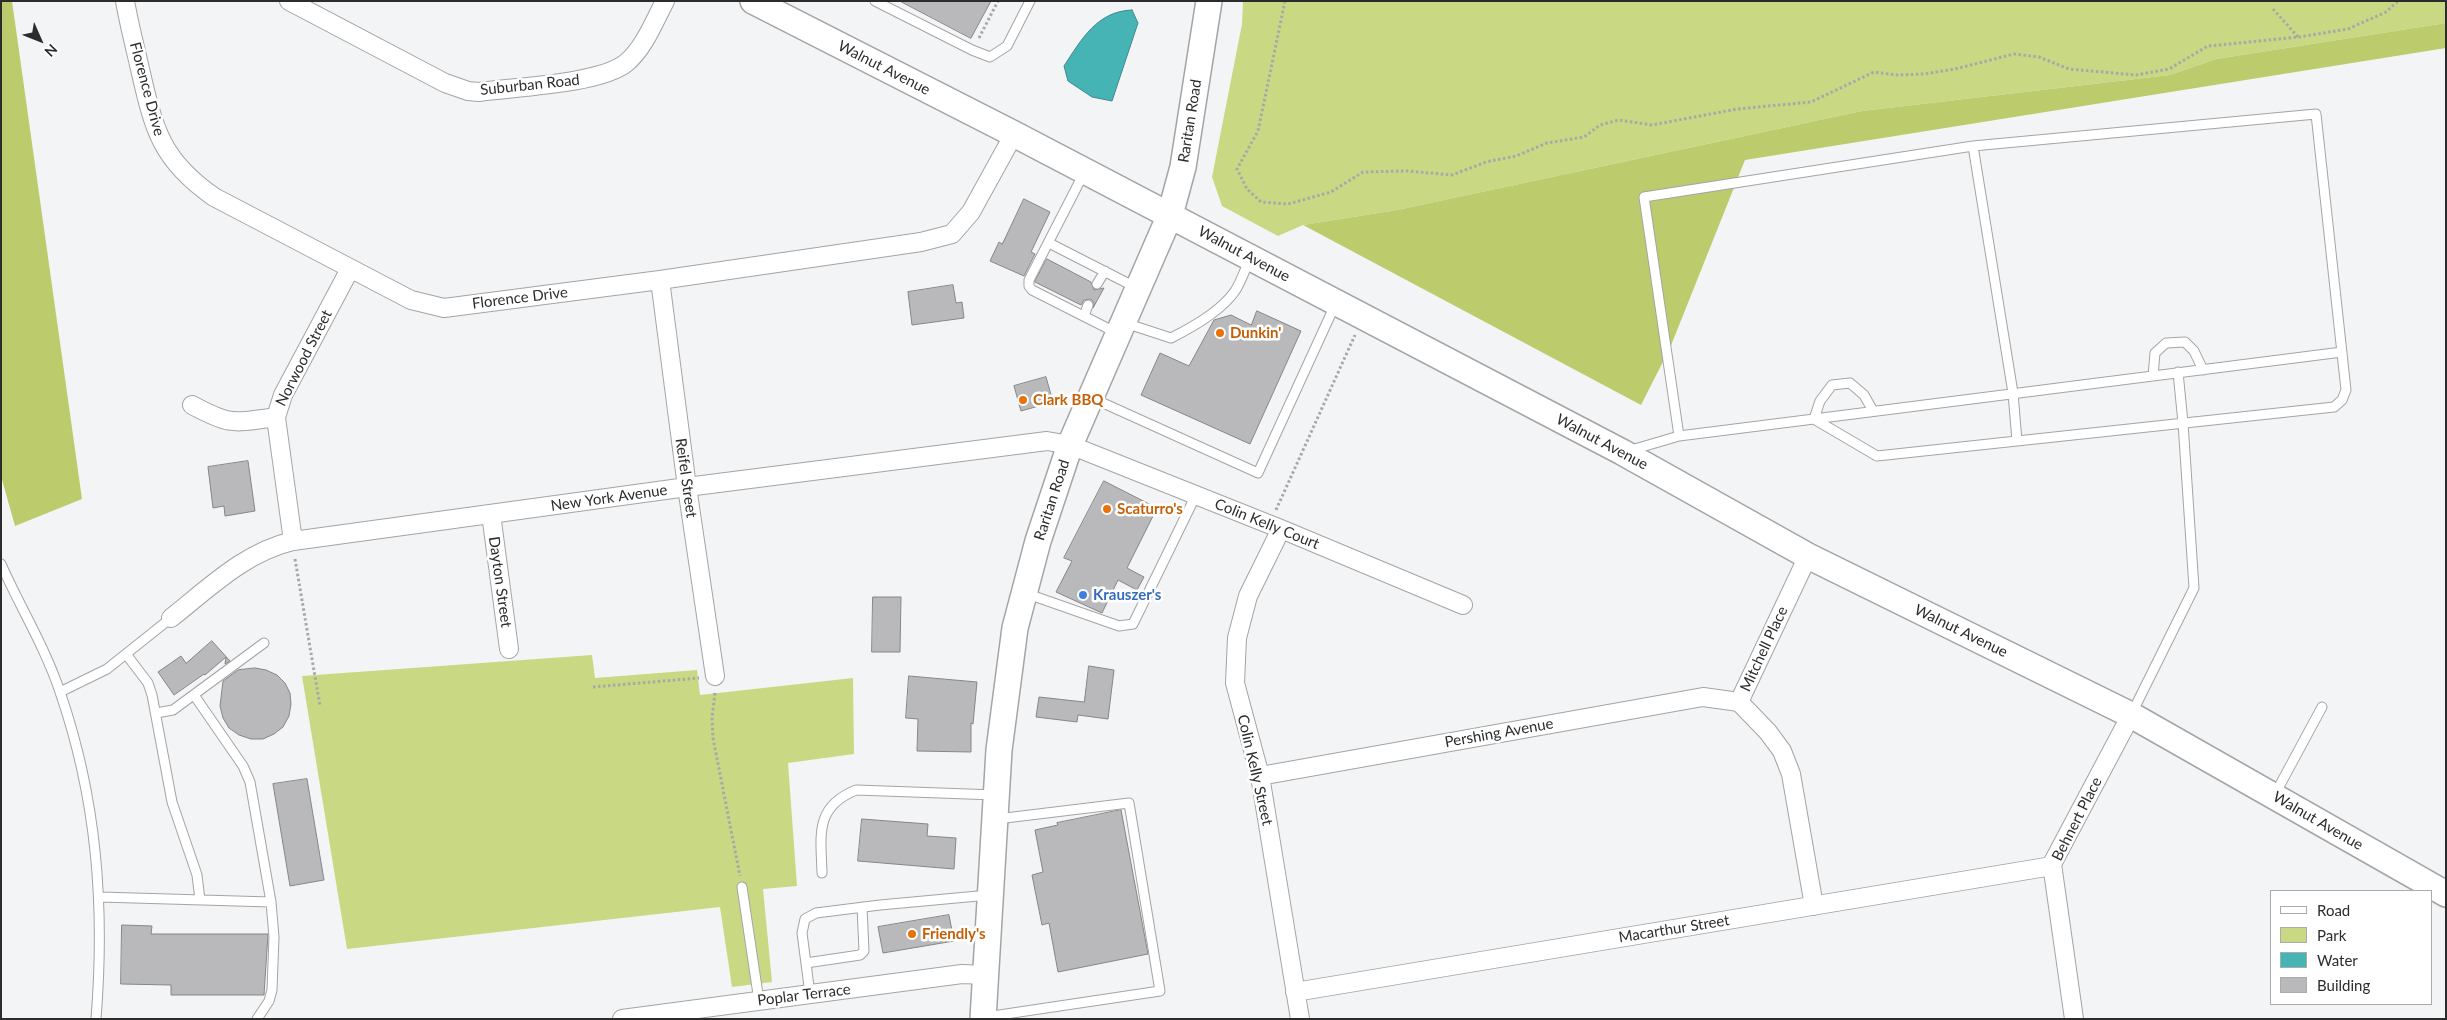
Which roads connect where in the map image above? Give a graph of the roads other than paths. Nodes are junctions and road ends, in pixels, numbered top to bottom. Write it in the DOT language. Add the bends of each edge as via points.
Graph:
graph roads {
  1 [pos="126,1"];
  2 [pos="289,1"];
  3 [pos="665,1"];
  4 [pos="753,1"];
  5 [pos="875,1"];
  6 [pos="1030,1"];
  7 [pos="1204,7"];
  8 [pos="1014,134"];
  9 [pos="1973,146"];
  10 [pos="1084,170"];
  11 [pos="1170,215"];
  12 [pos="1049,243"];
  13 [pos="1250,258"];
  14 [pos="350,269"];
  15 [pos="1104,271"];
  16 [pos="660,280"];
  17 [pos="1097,284"];
  18 [pos="1139,290"];
  19 [pos="1336,303"];
  20 [pos="1088,305"];
  21 [pos="1084,316"];
  22 [pos="1122,329"];
  23 [pos="2342,352"];
  24 [pos="2203,370"];
  25 [pos="2178,372"];
  26 [pos="2153,376"];
  27 [pos="2014,394"];
  28 [pos="1092,397"];
  29 [pos="192,405"];
  30 [pos="1873,411"];
  31 [pos="276,417"];
  32 [pos="1814,419"];
  33 [pos="2184,423"];
  34 [pos="1679,436"];
  35 [pos="2017,441"];
  36 [pos="1070,445"];
  37 [pos="1622,452"];
  38 [pos="687,487"];
  39 [pos="1196,495"];
  40 [pos="491,514"];
  41 [pos="1275,527"];
  42 [pos="292,541"];
  43 [pos="1808,556"];
  44 [pos="1,564"];
  45 [pos="1024,593"];
  46 [pos="1463,604"];
  47 [pos="171,618"];
  48 [pos="264,643"];
  49 [pos="509,649"];
  50 [pos="126,654"];
  51 [pos="715,676"];
  52 [pos="60,692"];
  53 [pos="194,694"];
  54 [pos="1739,702"];
  55 [pos="2322,708"];
  56 [pos="156,713"];
  57 [pos="2131,715"];
  58 [pos="1260,776"];
  59 [pos="2274,796"];
  60 [pos="995,807"];
  61 [pos="2052,866"];
  62 [pos="822,873"];
  63 [pos="742,887"];
  64 [pos="2446,894"];
  65 [pos="989,895"];
  66 [pos="100,897"];
  67 [pos="200,900"];
  68 [pos="271,902"];
  69 [pos="1814,906"];
  70 [pos="862,907"];
  71 [pos="806,963"];
  72 [pos="985,974"];
  73 [pos="1295,992"];
  74 [pos="810,994"];
  75 [pos="759,1001"];
  76 [pos="983,1018"];
  77 [pos="96,1019"];
  78 [pos="257,1019"];
  79 [pos="622,1019"];
  80 [pos="1300,1019"];
  81 [pos="2074,1019"];
  1 -- 14 [label="street, Florence Drive" via="152,122 176,165 214,197"];
  2 -- 3 [label="street, Suburban Road" via="445,83 479,92 594,78 617,69 636,53"];
  4 -- 8 [label="street, Walnut Avenue"];
  5 -- 6 [label="lane" via="990,57 1008,46"];
  7 -- 11 [label="street, Raritan Road" via="1183,167"];
  8 -- 10 [label="street, Walnut Avenue"];
  8 -- 16 [label="street, Florence Drive" via="971,212 952,234 921,242"];
  9 -- 23 [label="lane" via="2316,114"];
  9 -- 27 [label="lane"];
  9 -- 34 [label="lane" via="1644,197"];
  10 -- 11 [label="street, Walnut Avenue"];
  10 -- 12 [label="lane"];
  11 -- 13 [label="street, Walnut Avenue"];
  11 -- 18 [label="street, Raritan Road"];
  12 -- 15 [label="lane"];
  12 -- 21 [label="lane" via="1028,286"];
  13 -- 19 [label="street, Walnut Avenue"];
  13 -- 22 [label="lane" via="1228,300 1195,326 1171,338"];
  14 -- 16 [label="street, Florence Drive" via="410,300 444,308"];
  14 -- 31 [label="street, Norwood Street" via="283,395"];
  15 -- 17 [label="lane"];
  15 -- 18 [label="lane"];
  16 -- 38 [label="street, Reifel Street"];
  18 -- 22 [label="street, Raritan Road"];
  19 -- 28 [label="lane" via="1258,473"];
  19 -- 37 [label="street, Walnut Avenue"];
  20 -- 21 [label="lane"];
  21 -- 22 [label="lane"];
  22 -- 28 [label="street, Raritan Road"];
  23 -- 24 [label="lane"];
  23 -- 33 [label="lane" via="2346,390 2334,407"];
  24 -- 25 [label="lane"];
  24 -- 26 [label="lane" via="2194,351 2185,342 2166,343 2155,352"];
  25 -- 26 [label="lane"];
  25 -- 33 [label="lane"];
  26 -- 27 [label="lane"];
  27 -- 30 [label="lane"];
  27 -- 35 [label="lane"];
  28 -- 36 [label="street, Raritan Road"];
  29 -- 31 [label="street" via="231,423"];
  30 -- 32 [label="lane"];
  30 -- 32 [label="lane" via="1864,395 1850,382 1832,385 1820,402"];
  31 -- 42 [label="street, Norwood Street"];
  32 -- 34 [label="lane"];
  32 -- 35 [label="lane" via="1877,456"];
  33 -- 35 [label="lane"];
  33 -- 57 [label="lane" via="2194,588"];
  34 -- 37 [label="lane"];
  36 -- 38 [label="street, New York Avenue" via="1034,442"];
  36 -- 39 [label="street, Colin Kelly Court"];
  36 -- 45 [label="street, Raritan Road"];
  37 -- 43 [label="street, Walnut Avenue"];
  38 -- 40 [label="street, New York Avenue"];
  38 -- 51 [label="street, Reifel Street"];
  39 -- 41 [label="street, Colin Kelly Court"];
  39 -- 45 [label="lane" via="1133,624 1119,626"];
  40 -- 42 [label="street, New York Avenue"];
  40 -- 49 [label="street, Dayton Street"];
  41 -- 46 [label="street, Colin Kelly Court"];
  41 -- 58 [label="street, Colin Kelly Street" via="1248,596 1237,638 1235,683"];
  42 -- 47 [label="street, New York Avenue" via="249,558"];
  43 -- 54 [label="street, Mitchell Place"];
  43 -- 57 [label="street, Walnut Avenue"];
  44 -- 52 [label="lane" via="42,645"];
  45 -- 60 [label="street, Raritan Road" via="1008,667"];
  47 -- 50 [label="lane"];
  48 -- 53 [label="lane"];
  50 -- 52 [label="lane" via="95,675"];
  50 -- 56 [label="lane" via="148,683"];
  52 -- 66 [label="lane" via="82,771 94,835"];
  53 -- 56 [label="lane" via="173,710"];
  53 -- 68 [label="lane" via="247,774"];
  54 -- 58 [label="street, Pershing Avenue" via="1703,697"];
  54 -- 69 [label="street, Mitchell Place" via="1782,751 1791,774"];
  55 -- 59 [label="lane"];
  56 -- 67 [label="lane" via="172,802 197,876"];
  57 -- 59 [label="street, Walnut Avenue"];
  57 -- 61 [label="street, Behnert Place"];
  58 -- 73 [label="street, Colin Kelly Street"];
  59 -- 64 [label="street, Walnut Avenue"];
  60 -- 62 [label="lane" via="856,790 830,810 821,823"];
  60 -- 65 [label="street, Raritan Road"];
  60 -- 76 [label="lane" via="1129,804 1160,991"];
  61 -- 69 [label="street, Macarthur Street"];
  61 -- 81 [label="street, Behnert Place"];
  63 -- 75 [label="lane"];
  65 -- 70 [label="lane"];
  65 -- 72 [label="street, Raritan Road"];
  66 -- 67 [label="lane"];
  66 -- 77 [label="lane"];
  67 -- 68 [label="lane"];
  68 -- 78 [label="lane" via="274,937 272,990"];
  69 -- 73 [label="street, Macarthur Street"];
  70 -- 71 [label="lane" via="816,913 806,919 802,933"];
  70 -- 71 [label="lane" via="864,950 860,955"];
  71 -- 74 [label="lane"];
  72 -- 74 [label="street, Poplar Terrace" via="962,974"];
  72 -- 76 [label="street, Raritan Road"];
  73 -- 80 [label="street, Colin Kelly Street"];
  74 -- 75 [label="street, Poplar Terrace"];
  75 -- 79 [label="street, Poplar Terrace"];
}
